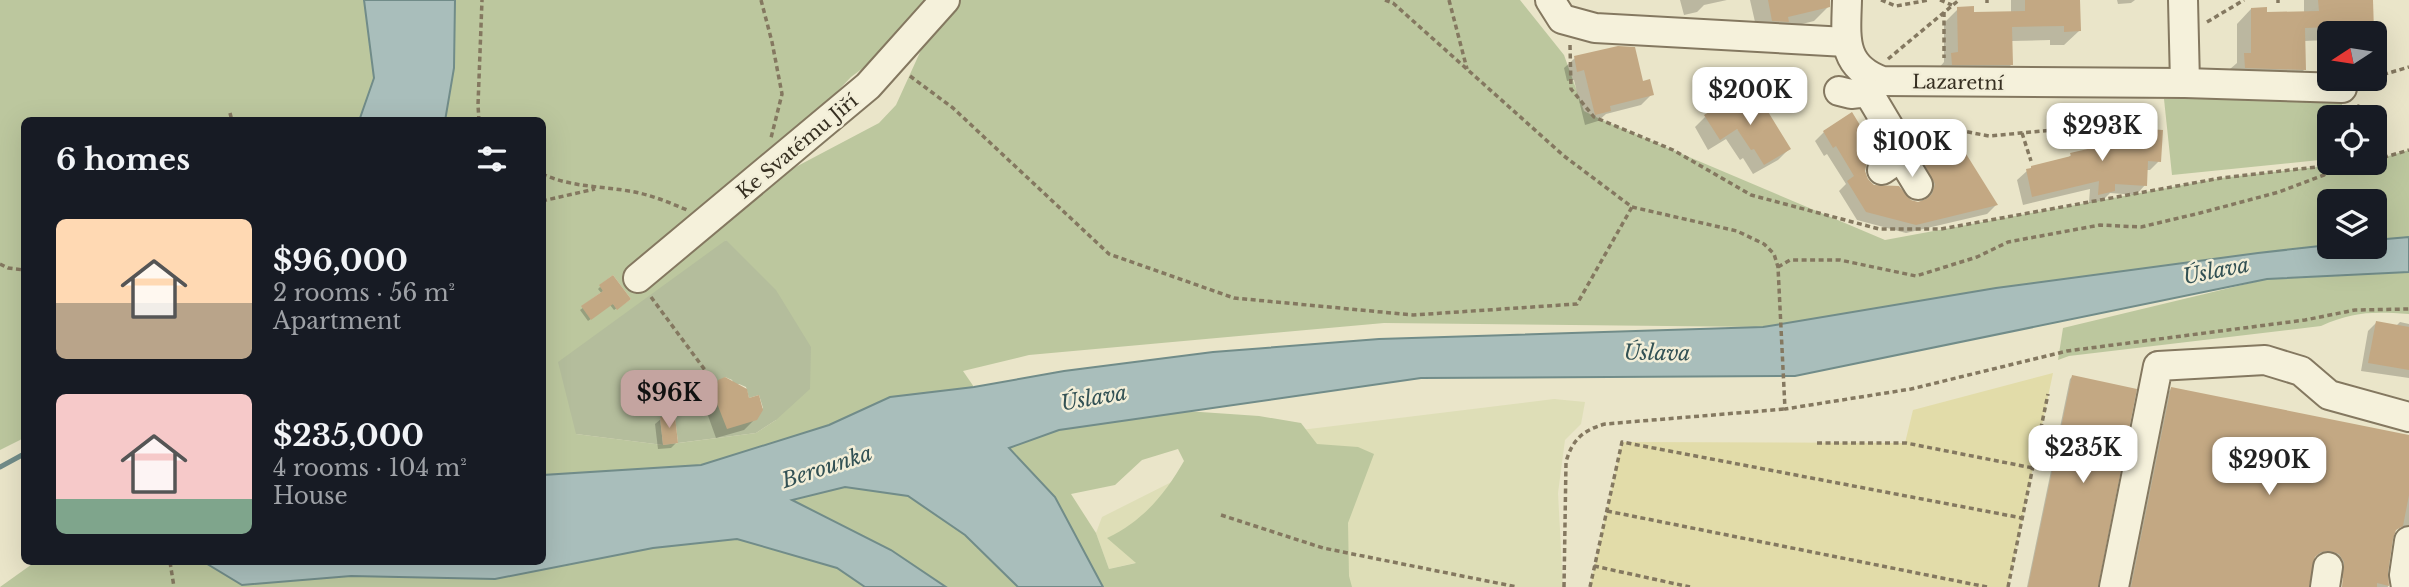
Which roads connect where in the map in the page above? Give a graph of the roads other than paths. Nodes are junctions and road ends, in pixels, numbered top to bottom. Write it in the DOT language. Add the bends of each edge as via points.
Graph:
graph roads {
  1 [pos="945,0"];
  2 [pos="1550,0"];
  3 [pos="1847,0"];
  4 [pos="2183,0"];
  5 [pos="1846,42"];
  6 [pos="2185,83"];
  7 [pos="2317,87"];
  8 [pos="1839,91"];
  9 [pos="1918,185"];
  10 [pos="638,278"];
  11 [pos="2409,418"];
  12 [pos="2409,541"];
  13 [pos="2114,587"];
  14 [pos="2406,587"];
  1 -- 10 [label="street, Ke Svatému Jiří" via="868,86"];
  2 -- 5 [label="street" via="1562,19 1595,28"];
  3 -- 5 [label="street"];
  4 -- 6 [label="street"];
  5 -- 6 [label="street, Lazaretní" via="1855,65 1875,78"];
  6 -- 7 [label="street, Lazaretní"];
  8 -- 9 [label="street" via="1868,92 1899,144 1892,163"];
  11 -- 13 [label="street" via="2329,395 2301,371 2266,360 2158,366"];
  12 -- 14 [label="street"];
}
